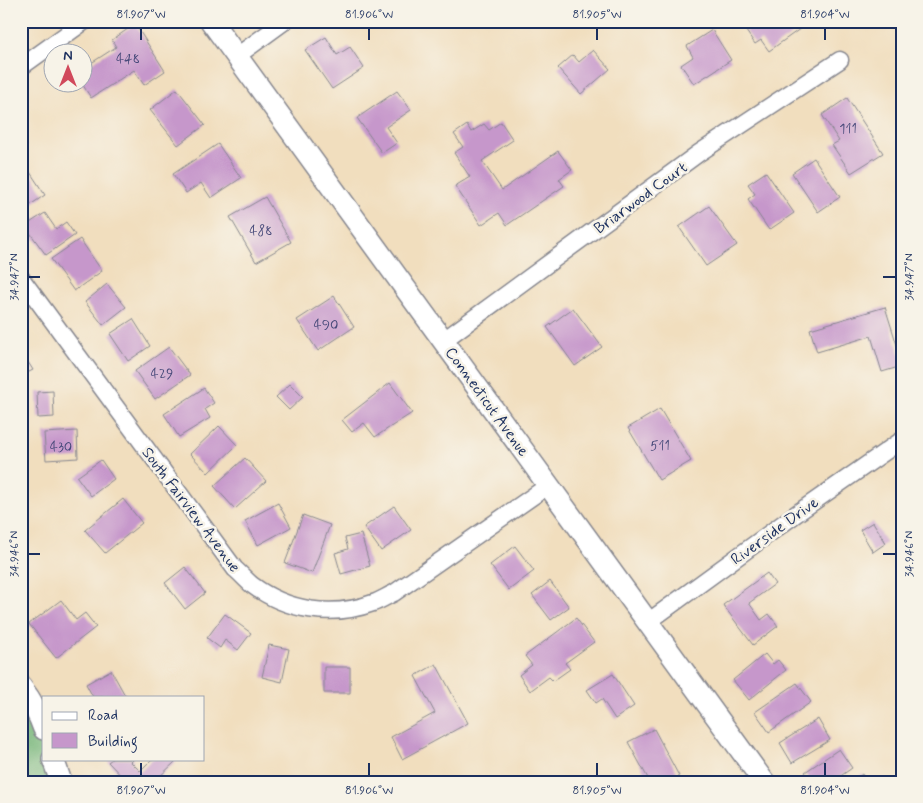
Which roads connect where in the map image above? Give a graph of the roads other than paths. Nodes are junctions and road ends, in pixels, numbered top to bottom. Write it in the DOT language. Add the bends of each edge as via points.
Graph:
graph roads {
  1 [pos="85,21"];
  2 [pos="211,21"];
  3 [pos="285,21"];
  4 [pos="237,56"];
  5 [pos="840,60"];
  6 [pos="21,67"];
  7 [pos="21,278"];
  8 [pos="444,340"];
  9 [pos="902,440"];
  10 [pos="549,485"];
  11 [pos="648,622"];
  12 [pos="21,687"];
  13 [pos="42,724"];
  14 [pos="53,760"];
  15 [pos="61,782"];
  16 [pos="764,782"];
  1 -- 6 [label="street"];
  2 -- 4 [label="street, Connecticut Avenue"];
  3 -- 4 [label="street"];
  4 -- 8 [label="street, Connecticut Avenue"];
  5 -- 8 [label="street, Briarwood Court" via="699,154"];
  7 -- 10 [label="street, South Fairview Avenue" via="235,569 251,584 289,605 332,611 374,603 394,593"];
  8 -- 10 [label="street, Connecticut Avenue"];
  9 -- 11 [label="street, Riverside Drive"];
  10 -- 11 [label="street, Connecticut Avenue"];
  11 -- 16 [label="street, Connecticut Avenue"];
  12 -- 13 [label="street"];
  14 -- 15 [label="street"];
}
